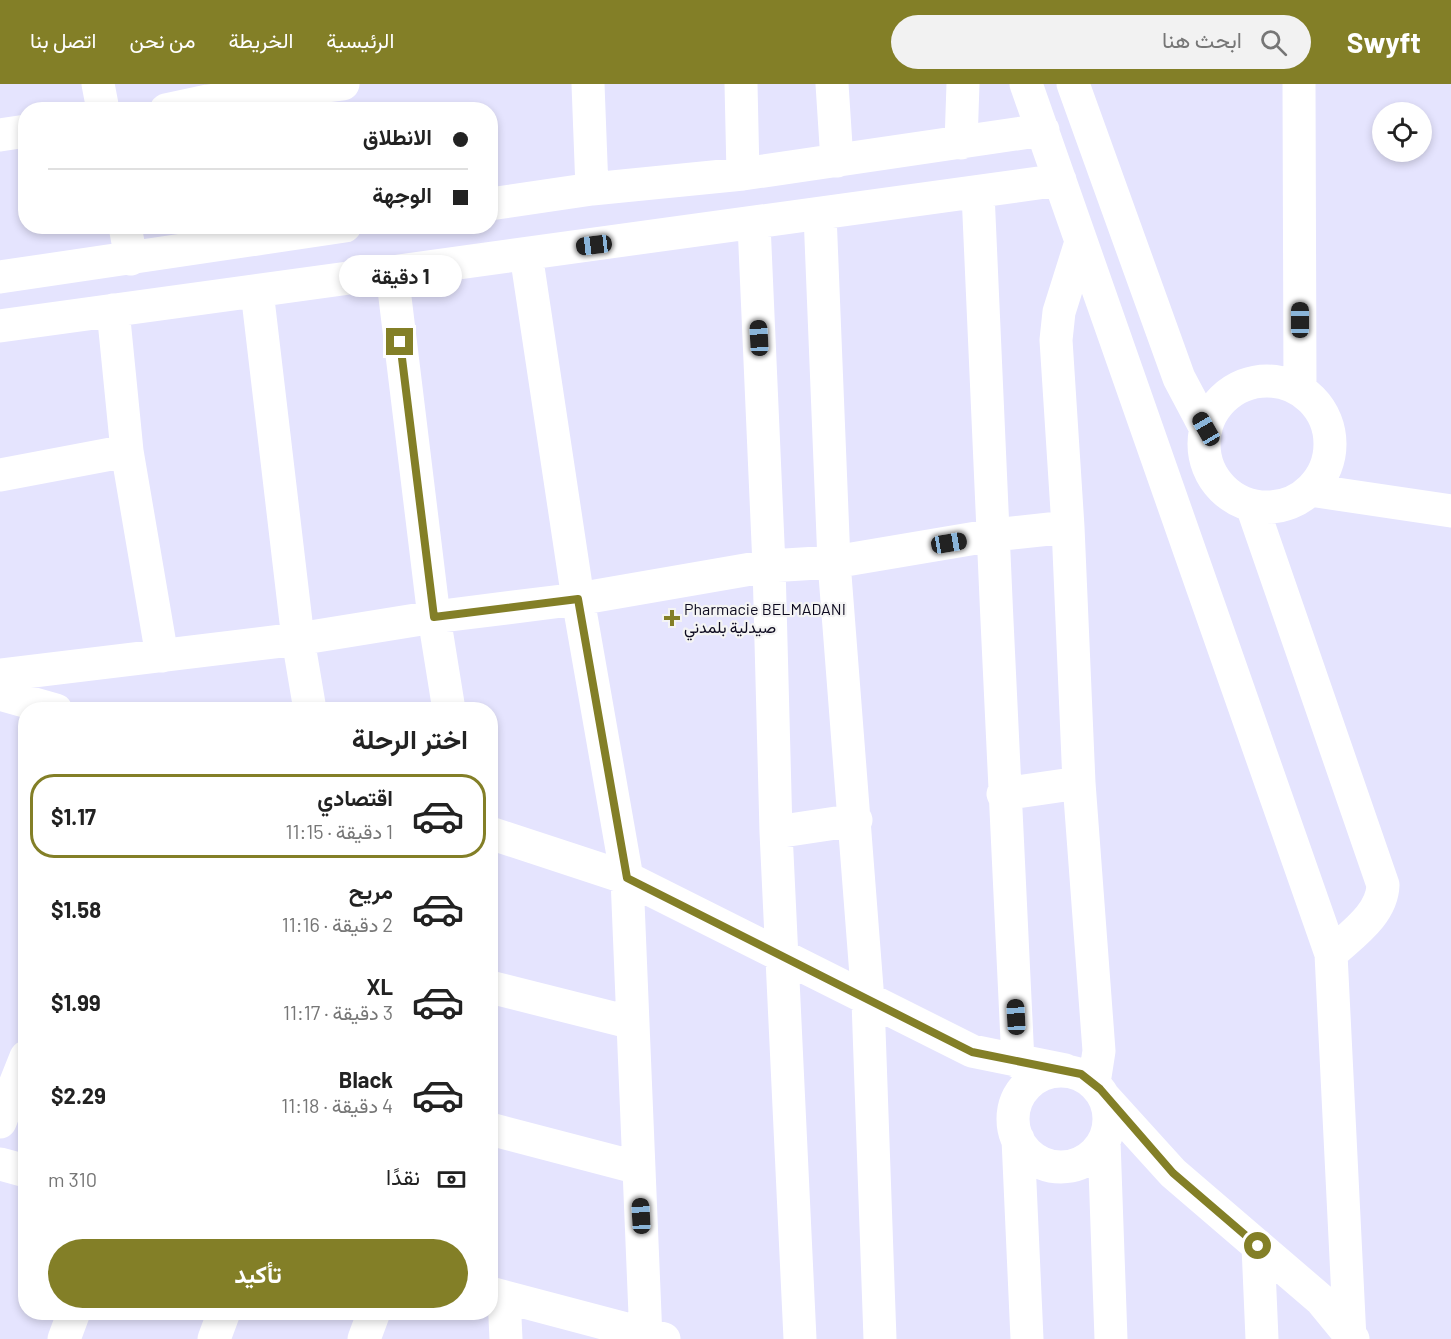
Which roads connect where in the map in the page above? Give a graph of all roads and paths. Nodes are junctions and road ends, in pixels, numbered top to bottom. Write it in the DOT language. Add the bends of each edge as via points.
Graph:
graph roads {
  1 [pos="98,84"];
  2 [pos="343,84"];
  3 [pos="588,84"];
  4 [pos="741,84"];
  5 [pos="832,84"];
  6 [pos="963,84"];
  7 [pos="1026,84"];
  8 [pos="1073,84"];
  9 [pos="1299,84"];
  10 [pos="207,93"];
  11 [pos="101,102"];
  12 [pos="185,102"];
  13 [pos="1043,130"];
  14 [pos="18,133"];
  15 [pos="0,135"];
  16 [pos="961,143"];
  17 [pos="837,161"];
  18 [pos="743,174"];
  19 [pos="1060,180"];
  20 [pos="592,189"];
  21 [pos="978,193"];
  22 [pos="498,203"];
  23 [pos="820,214"];
  24 [pos="754,224"];
  25 [pos="126,234"];
  26 [pos="293,234"];
  27 [pos="1082,242"];
  28 [pos="526,254"];
  29 [pos="131,259"];
  30 [pos="392,273"];
  31 [pos="0,277"];
  32 [pos="257,291"];
  33 [pos="113,310"];
  34 [pos="0,326"];
  35 [pos="1300,390"];
  36 [pos="1206,429"];
  37 [pos="127,451"];
  38 [pos="0,475"];
  39 [pos="1310,490"];
  40 [pos="1252,506"];
  41 [pos="1451,511"];
  42 [pos="1068,527"];
  43 [pos="994,535"];
  44 [pos="834,562"];
  45 [pos="769,566"];
  46 [pos="578,599"];
  47 [pos="434,617"];
  48 [pos="298,639"];
  49 [pos="162,656"];
  50 [pos="1,681"];
  51 [pos="41,702"];
  52 [pos="309,702"];
  53 [pos="448,702"];
  54 [pos="1079,783"];
  55 [pos="1003,794"];
  56 [pos="856,820"];
  57 [pos="776,832"];
  58 [pos="498,836"];
  59 [pos="627,878"];
  60 [pos="1330,954"];
  61 [pos="784,955"];
  62 [pos="498,989"];
  63 [pos="868,1001"];
  64 [pos="633,1023"];
  65 [pos="972,1052"];
  66 [pos="1018,1062"];
  67 [pos="18,1077"];
  68 [pos="1088,1083"];
  69 [pos="0,1122"];
  70 [pos="498,1131"];
  71 [pos="1015,1131"];
  72 [pos="1097,1154"];
  73 [pos="0,1164"];
  74 [pos="639,1168"];
  75 [pos="18,1169"];
  76 [pos="1173,1173"];
  77 [pos="1258,1246"];
  78 [pos="498,1295"];
  79 [pos="498,1300"];
  80 [pos="71,1320"];
  81 [pos="221,1320"];
  82 [pos="371,1320"];
  83 [pos="1351,1337"];
  84 [pos="652,1338"];
  85 [pos="64,1339"];
  86 [pos="214,1339"];
  87 [pos="364,1339"];
  88 [pos="506,1339"];
  89 [pos="800,1339"];
  90 [pos="880,1339"];
  91 [pos="1027,1339"];
  92 [pos="1111,1339"];
  93 [pos="1262,1339"];
  1 -- 11 [label="street"];
  2 -- 10 [label="street"];
  3 -- 20 [label="street"];
  4 -- 18 [label="street"];
  5 -- 17 [label="street"];
  6 -- 16 [label="street"];
  7 -- 13 [label="street"];
  8 -- 36 [label="street" via="1179,378"];
  9 -- 35 [label="street"];
  10 -- 12 [label="street"];
  13 -- 16 [label="street"];
  13 -- 19 [label="street"];
  14 -- 15 [label="street"];
  16 -- 17 [label="street"];
  17 -- 18 [label="street"];
  18 -- 20 [label="street"];
  19 -- 21 [label="street"];
  19 -- 27 [label="street"];
  20 -- 22 [label="street"];
  21 -- 23 [label="street"];
  21 -- 43 [label="street"];
  23 -- 24 [label="street"];
  23 -- 44 [label="street"];
  24 -- 28 [label="street"];
  24 -- 45 [label="street"];
  25 -- 29 [label="street"];
  26 -- 29 [label="street"];
  27 -- 42 [label="street" via="1059,312 1056,340"];
  27 -- 60 [label="street"];
  28 -- 30 [label="street"];
  28 -- 46 [label="street"];
  29 -- 31 [label="street"];
  30 -- 32 [label="street"];
  30 -- 47 [label="street"];
  32 -- 33 [label="street"];
  32 -- 48 [label="street"];
  33 -- 34 [label="street"];
  33 -- 37 [label="street"];
  35 -- 36 [label="street" via="1282,382 1262,381 1243,386 1220,403"];
  35 -- 39 [label="street" via="1316,404 1326,421 1330,440 1329,459 1321,478"];
  36 -- 40 [label="street" via="1206,459 1219,486"];
  37 -- 38 [label="street"];
  37 -- 49 [label="street"];
  39 -- 40 [label="street" via="1291,503 1272,508"];
  39 -- 41 [label="street"];
  40 -- 60 [label="street" via="1383,885 1383,898 1377,908"];
  42 -- 43 [label="street"];
  42 -- 54 [label="street"];
  43 -- 44 [label="street"];
  43 -- 55 [label="street"];
  44 -- 45 [label="street"];
  44 -- 56 [label="street"];
  45 -- 46 [label="street"];
  45 -- 57 [label="street"];
  46 -- 47 [label="street"];
  46 -- 59 [label="street"];
  47 -- 48 [label="street"];
  47 -- 53 [label="street"];
  48 -- 49 [label="street"];
  48 -- 52 [label="street"];
  49 -- 50 [label="street"];
  50 -- 51 [label="street"];
  54 -- 55 [label="street"];
  54 -- 68 [label="street" via="1100,1051"];
  55 -- 66 [label="street"];
  56 -- 57 [label="street"];
  56 -- 63 [label="street"];
  57 -- 61 [label="street"];
  58 -- 59 [label="street"];
  59 -- 61 [label="street"];
  59 -- 64 [label="street"];
  60 -- 83 [label="street"];
  61 -- 63 [label="street"];
  61 -- 89 [label="street"];
  62 -- 64 [label="street"];
  63 -- 65 [label="street"];
  63 -- 90 [label="street"];
  64 -- 74 [label="street"];
  65 -- 66 [label="street"];
  65 -- 71 [label="street" via="994,1078"];
  66 -- 68 [label="street"];
  67 -- 69 [label="street"];
  68 -- 71 [label="street" via="1044,1073 1027,1084 1015,1102"];
  68 -- 72 [label="street" via="1109,1111 1109,1127"];
  68 -- 76 [label="street"];
  70 -- 74 [label="street"];
  71 -- 72 [label="street" via="1032,1157 1053,1166 1068,1167"];
  71 -- 91 [label="street"];
  72 -- 76 [label="street"];
  72 -- 92 [label="street"];
  73 -- 75 [label="street"];
  74 -- 84 [label="street"];
  76 -- 77 [label="street"];
  77 -- 83 [label="street" via="1321,1300"];
  77 -- 93 [label="street"];
  78 -- 84 [label="street"];
  79 -- 88 [label="street"];
  80 -- 85 [label="street"];
  81 -- 86 [label="street"];
  82 -- 87 [label="street"];
}
